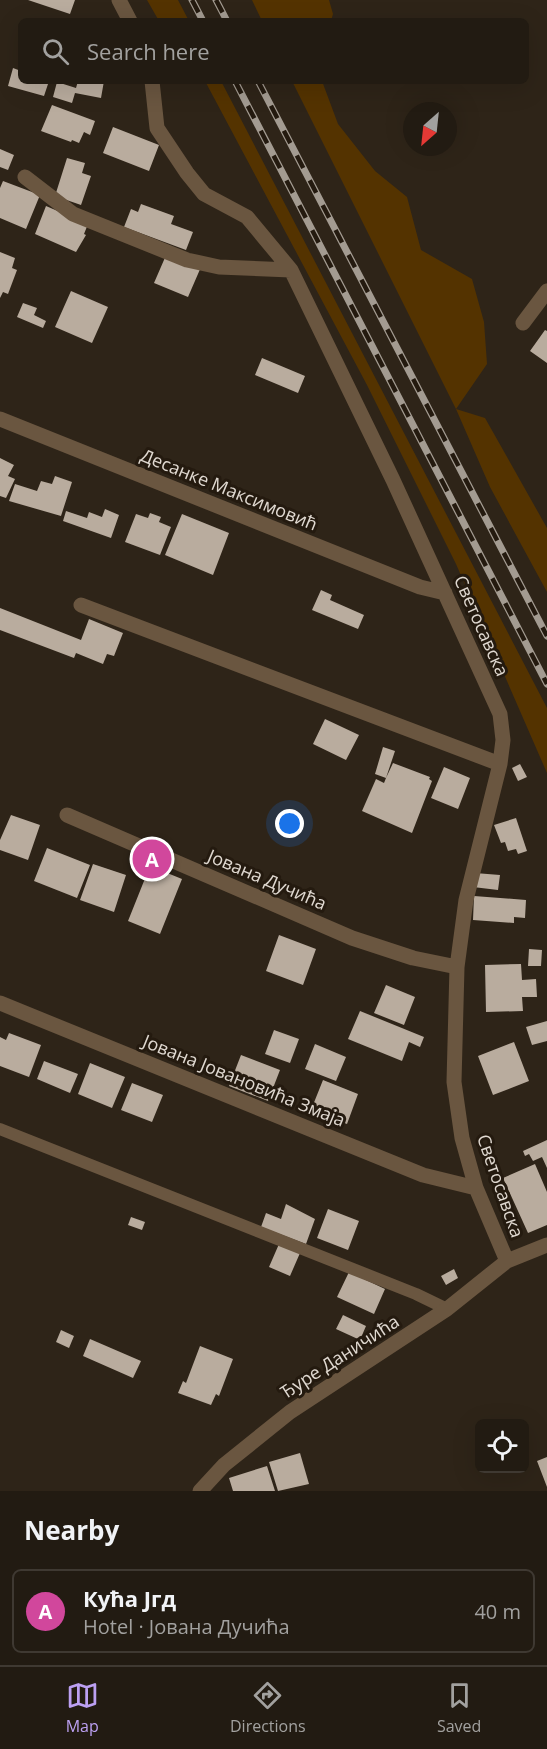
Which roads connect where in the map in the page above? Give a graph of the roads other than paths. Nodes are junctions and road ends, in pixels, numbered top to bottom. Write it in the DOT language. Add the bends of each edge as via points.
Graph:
graph roads {
  1 [pos="119,0"];
  2 [pos="128,18"];
  3 [pos="152,84"];
  4 [pos="25,177"];
  5 [pos="291,270"];
  6 [pos="547,291"];
  7 [pos="523,323"];
  8 [pos="0,419"];
  9 [pos="445,593"];
  10 [pos="81,605"];
  11 [pos="500,764"];
  12 [pos="67,816"];
  13 [pos="457,967"];
  14 [pos="0,1003"];
  15 [pos="0,1129"];
  16 [pos="476,1188"];
  17 [pos="547,1245"];
  18 [pos="507,1261"];
  19 [pos="447,1309"];
  20 [pos="200,1491"];
  1 -- 2 [label="street"];
  3 -- 5 [label="street, Светосавска" via="157,128 187,173 204,194 247,217"];
  4 -- 5 [label="street" via="73,214 187,260 219,267"];
  5 -- 9 [label="street, Светосавска"];
  6 -- 7 [label="street"];
  8 -- 9 [label="street, Десанке Максимовић" via="420,587"];
  9 -- 11 [label="street, Светосавска" via="500,714"];
  10 -- 11 [label="street"];
  11 -- 13 [label="street, Светосавска" via="466,900"];
  12 -- 13 [label="street, Јована Дучића" via="352,938 413,958"];
  13 -- 16 [label="street, Светосавска" via="454,1082 462,1138"];
  14 -- 16 [label="street, Јована Јовановића Змаја" via="423,1176"];
  15 -- 19 [label="lane"];
  16 -- 18 [label="street, Светосавска"];
  17 -- 18 [label="street, Ђуре Даничића"];
  18 -- 19 [label="street, Ђуре Даничића"];
  19 -- 20 [label="street, Ђуре Даничића" via="290,1412 224,1465"];
}
